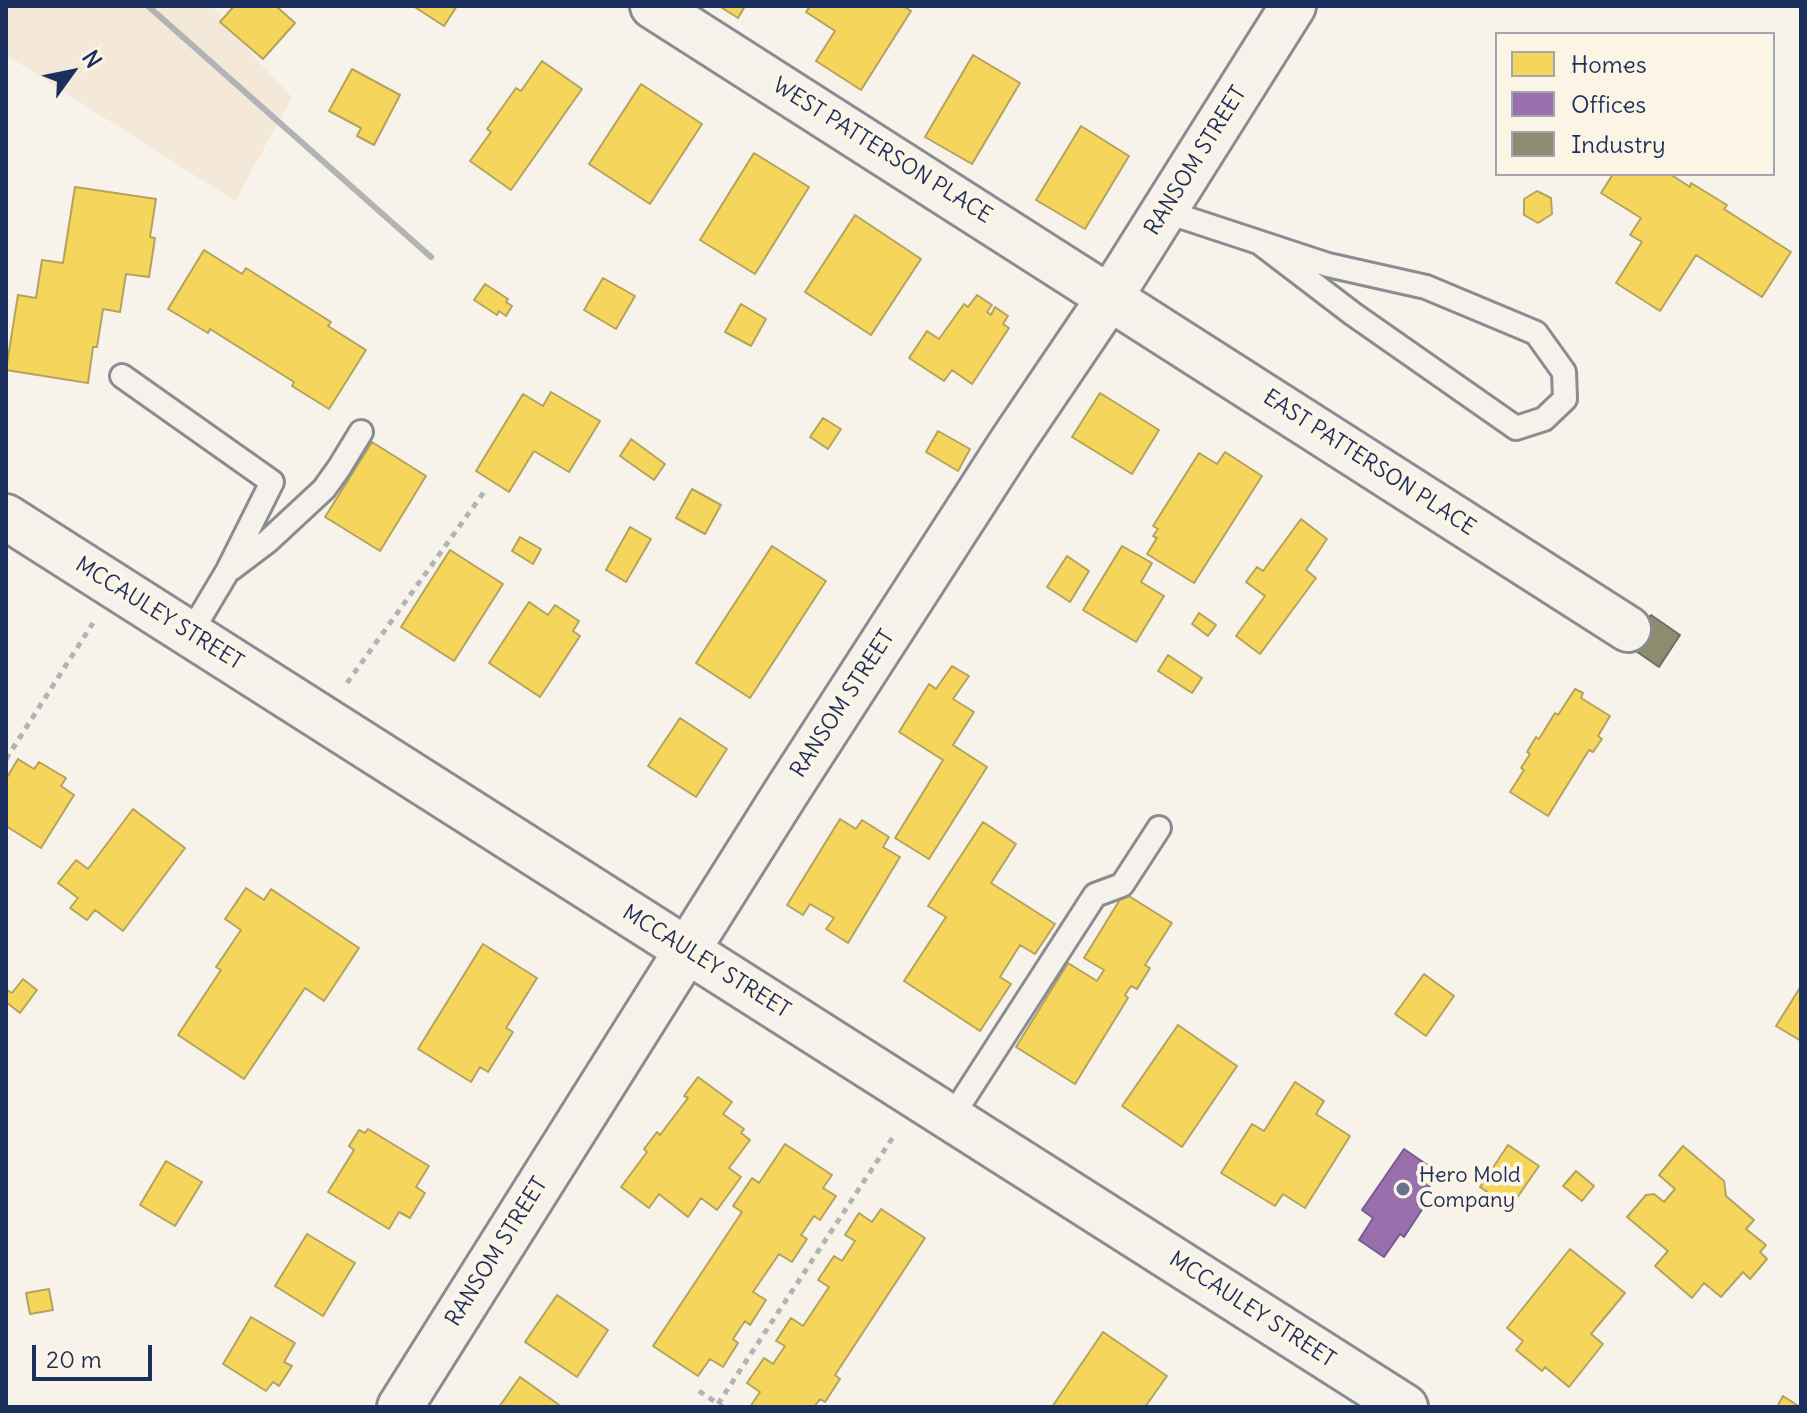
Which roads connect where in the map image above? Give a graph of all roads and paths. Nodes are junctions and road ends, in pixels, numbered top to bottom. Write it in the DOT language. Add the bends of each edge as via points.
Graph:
graph roads {
  1 [pos="653,6"];
  2 [pos="1293,6"];
  3 [pos="1164,211"];
  4 [pos="1260,243"];
  5 [pos="1110,297"];
  6 [pos="122,376"];
  7 [pos="361,432"];
  8 [pos="484,492"];
  9 [pos="6,517"];
  10 [pos="227,572"];
  11 [pos="96,619"];
  12 [pos="1628,629"];
  13 [pos="190,634"];
  14 [pos="342,690"];
  15 [pos="6,759"];
  16 [pos="1159,828"];
  17 [pos="687,950"];
  18 [pos="951,1118"];
  19 [pos="899,1128"];
  20 [pos="699,1391"];
  21 [pos="721,1405"];
  22 [pos="400,1407"];
  23 [pos="1405,1407"];
  1 -- 5 [label="street, WEST PATTERSON PLACE"];
  2 -- 3 [label="street, RANSOM STREET"];
  3 -- 4 [label="lane"];
  3 -- 5 [label="street, RANSOM STREET"];
  4 -- 4 [label="lane" via="1426,287 1536,333 1564,372 1565,399 1544,419 1516,428"];
  5 -- 12 [label="street, EAST PATTERSON PLACE"];
  5 -- 17 [label="street, RANSOM STREET"];
  6 -- 10 [label="lane" via="272,482"];
  7 -- 10 [label="lane" via="324,489"];
  8 -- 14 [label="path"];
  9 -- 13 [label="street, MCCAULEY STREET"];
  10 -- 13 [label="lane"];
  11 -- 15 [label="path"];
  13 -- 17 [label="street, MCCAULEY STREET"];
  16 -- 18 [label="lane" via="1122,885 1095,895"];
  17 -- 18 [label="street, MCCAULEY STREET"];
  17 -- 22 [label="street, RANSOM STREET"];
  18 -- 23 [label="street, MCCAULEY STREET"];
  19 -- 21 [label="path"];
  20 -- 21 [label="path"];
}
